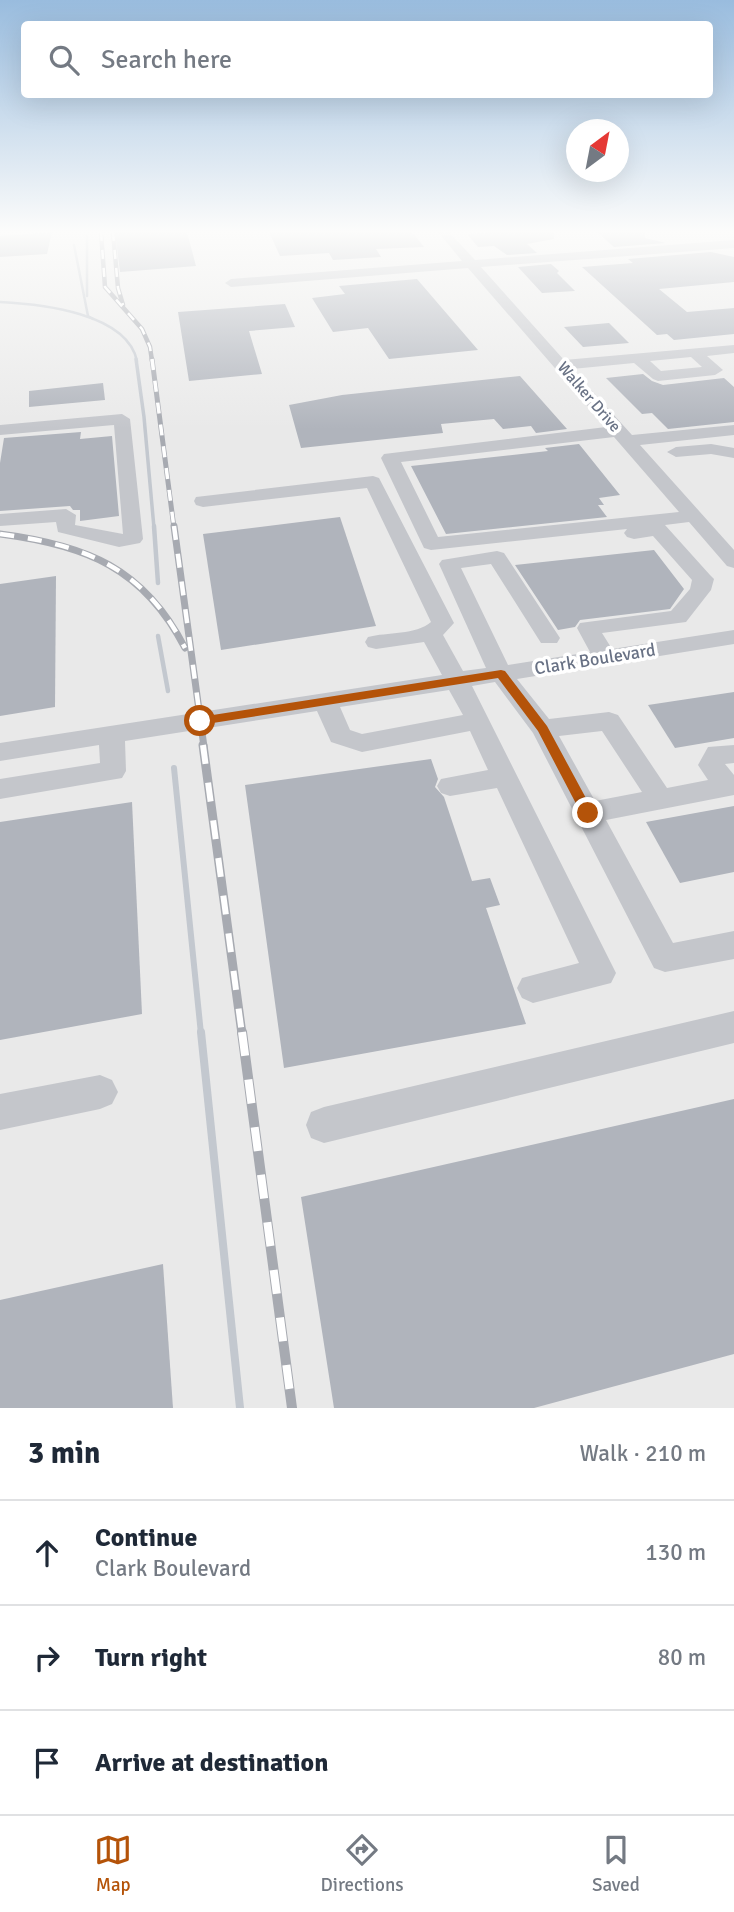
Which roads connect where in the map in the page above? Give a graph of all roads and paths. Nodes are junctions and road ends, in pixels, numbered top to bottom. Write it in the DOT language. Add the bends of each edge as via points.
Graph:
graph roads {
  1 [pos="502,298"];
  2 [pos="734,349"];
  3 [pos="710,351"];
  4 [pos="694,352"];
  5 [pos="637,358"];
  6 [pos="561,365"];
  7 [pos="722,372"];
  8 [pos="0,430"];
  9 [pos="734,430"];
  10 [pos="623,436"];
  11 [pos="734,453"];
  12 [pos="640,455"];
  13 [pos="203,501"];
  14 [pos="0,520"];
  15 [pos="697,520"];
  16 [pos="658,529"];
  17 [pos="535,547"];
  18 [pos="734,562"];
  19 [pos="431,634"];
  20 [pos="734,637"];
  21 [pos="549,638"];
  22 [pos="376,642"];
  23 [pos="605,657"];
  24 [pos="501,674"];
  25 [pos="457,682"];
  26 [pos="326,702"];
  27 [pos="478,721"];
  28 [pos="543,729"];
  29 [pos="113,734"];
  30 [pos="0,752"];
  31 [pos="734,754"];
  32 [pos="505,777"];
  33 [pos="450,786"];
  34 [pos="731,786"];
  35 [pos="0,789"];
  36 [pos="660,799"];
  37 [pos="588,813"];
  38 [pos="734,945"];
  39 [pos="533,988"];
  40 [pos="734,1027"];
  41 [pos="100,1092"];
  42 [pos="0,1112"];
  43 [pos="324,1125"];
  1 -- 6 [label="street, Walker Drive"];
  2 -- 3 [label="street"];
  3 -- 4 [label="street"];
  3 -- 7 [label="street" via="733,370"];
  4 -- 5 [label="street"];
  4 -- 7 [label="street"];
  5 -- 6 [label="street"];
  5 -- 7 [label="street" via="658,376"];
  6 -- 10 [label="street, Walker Drive"];
  8 -- 14 [label="street" via="122,419 133,539 119,541 65,527 66,515"];
  9 -- 10 [label="street"];
  10 -- 12 [label="street, Walker Drive"];
  10 -- 15 [label="street" via="390,458 431,544"];
  11 -- 12 [label="street" via="711,449"];
  12 -- 15 [label="street, Walker Drive"];
  13 -- 19 [label="street" via="373,482 443,623"];
  15 -- 16 [label="street"];
  15 -- 18 [label="street, Walker Drive"];
  16 -- 17 [label="street"];
  16 -- 23 [label="street" via="703,579 700,590 678,617 588,628"];
  19 -- 22 [label="street"];
  19 -- 25 [label="street"];
  20 -- 23 [label="street, Clark Boulevard"];
  21 -- 24 [label="street" via="497,557 449,564"];
  23 -- 24 [label="street, Clark Boulevard"];
  24 -- 25 [label="street, Clark Boulevard"];
  24 -- 28 [label="street"];
  25 -- 26 [label="street, Clark Boulevard"];
  25 -- 27 [label="street"];
  26 -- 27 [label="street" via="340,736 362,743"];
  26 -- 29 [label="street, Clark Boulevard"];
  27 -- 32 [label="street"];
  28 -- 36 [label="street" via="609,721"];
  28 -- 37 [label="street"];
  29 -- 30 [label="street, Clark Boulevard"];
  29 -- 35 [label="street" via="113,771"];
  31 -- 34 [label="street" via="717,754 710,765"];
  32 -- 33 [label="street"];
  32 -- 39 [label="street" via="600,973"];
  34 -- 36 [label="street"];
  36 -- 37 [label="street"];
  37 -- 38 [label="street" via="665,958"];
  40 -- 43 [label="street"];
  41 -- 42 [label="street"];
}
